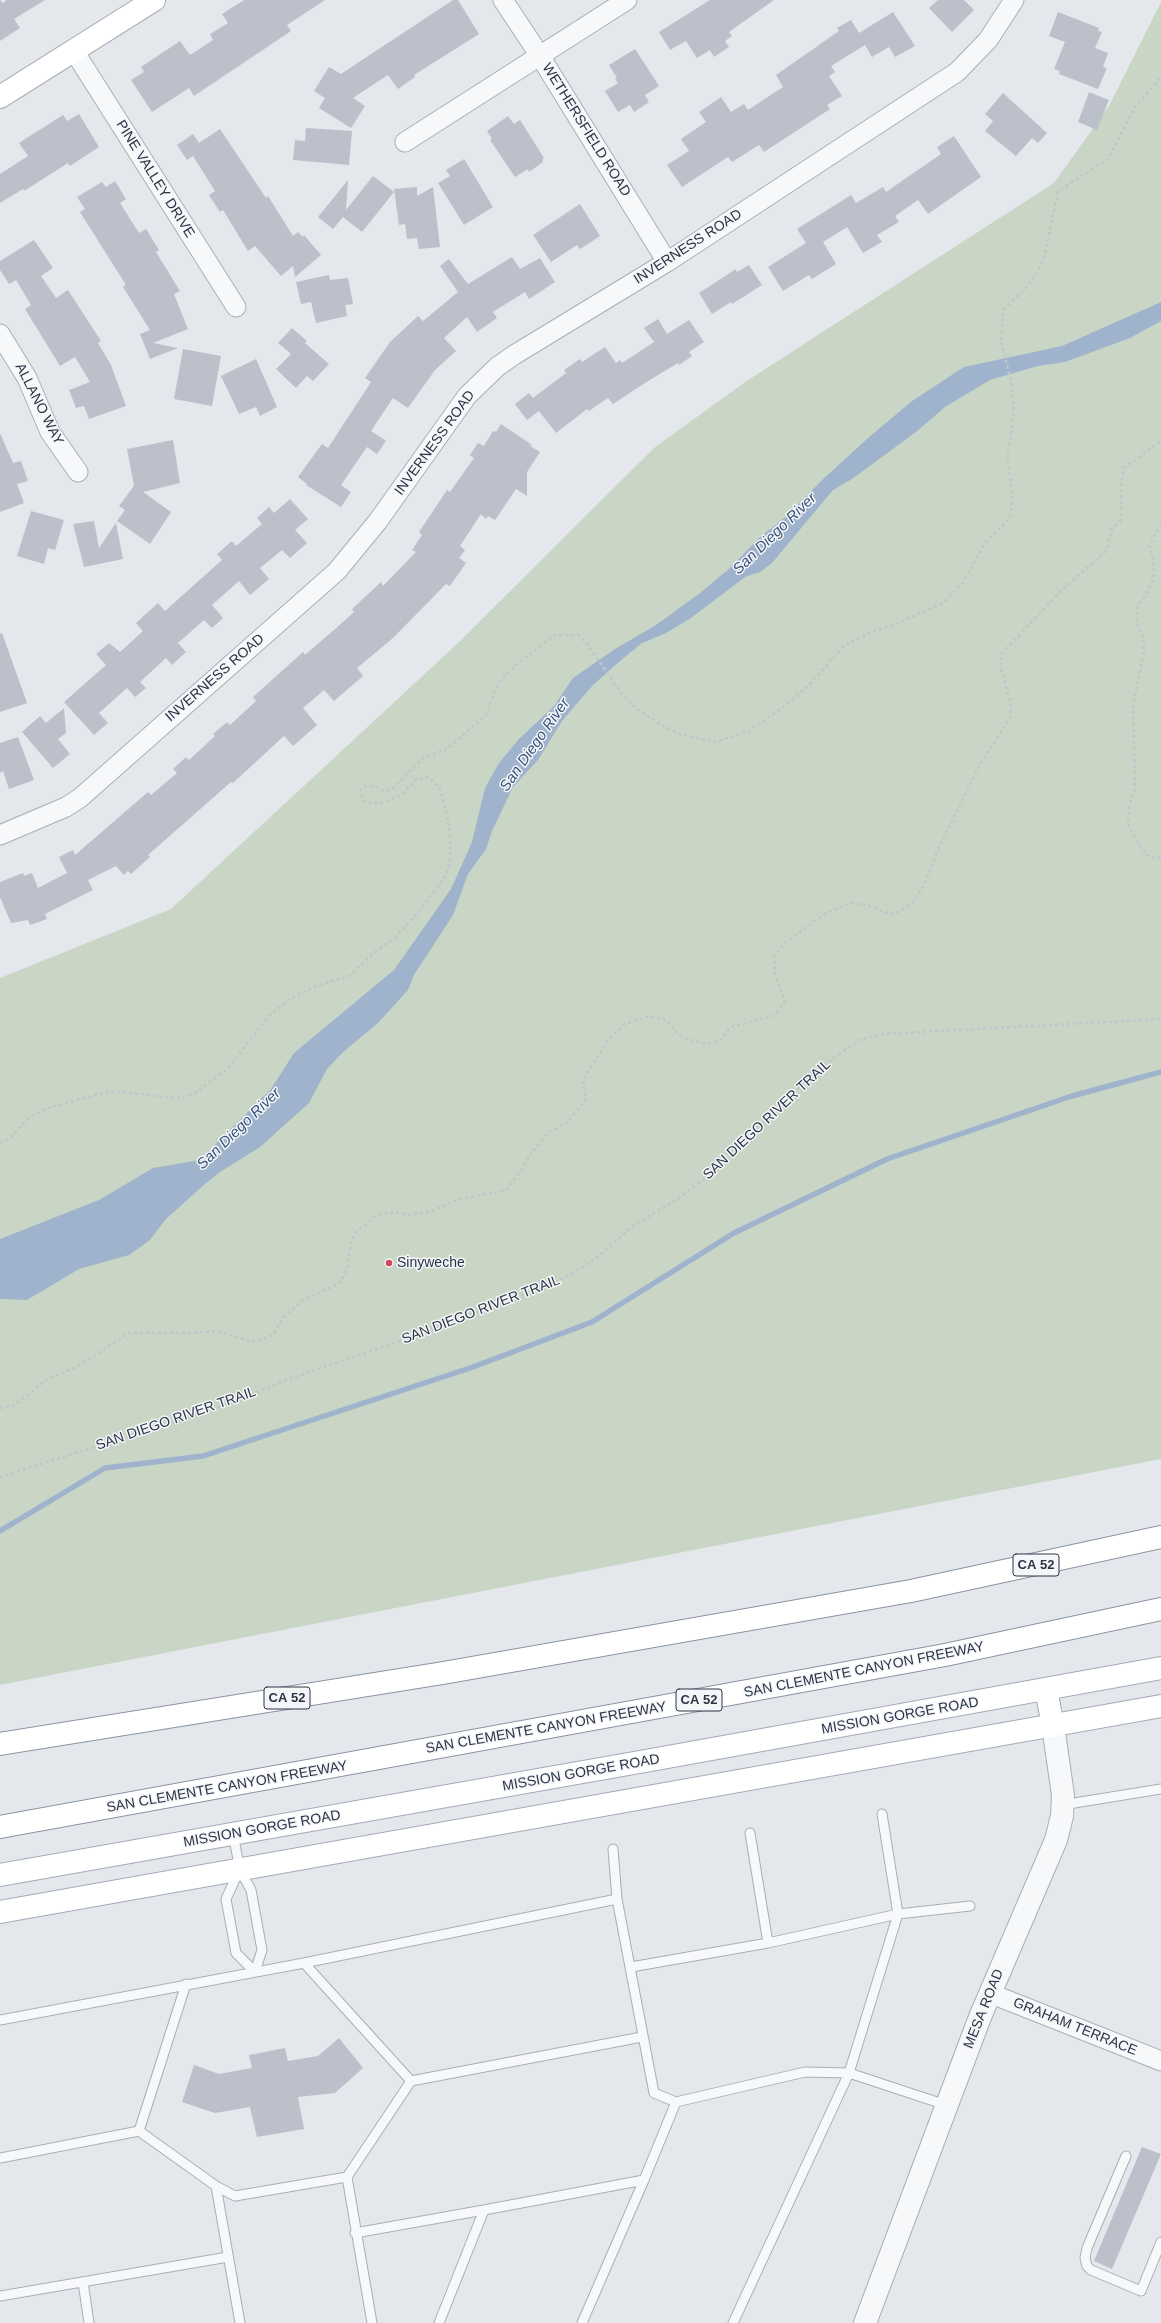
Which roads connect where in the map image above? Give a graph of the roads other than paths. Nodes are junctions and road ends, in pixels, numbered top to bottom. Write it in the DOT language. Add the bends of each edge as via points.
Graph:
graph roads {
  1 [pos="154,0"];
  2 [pos="503,0"];
  3 [pos="627,0"];
  4 [pos="1014,0"];
  5 [pos="74,51"];
  6 [pos="540,56"];
  7 [pos="0,97"];
  8 [pos="405,142"];
  9 [pos="667,262"];
  10 [pos="236,307"];
  11 [pos="0,334"];
  12 [pos="78,472"];
  13 [pos="0,835"];
  14 [pos="1161,1526"];
  15 [pos="1161,1537"];
  16 [pos="1136,1544"];
  17 [pos="1161,1610"];
  18 [pos="1161,1668"];
  19 [pos="1046,1689"];
  20 [pos="1161,1706"];
  21 [pos="1053,1726"];
  22 [pos="0,1744"];
  23 [pos="1161,1789"];
  24 [pos="1062,1805"];
  25 [pos="882,1814"];
  26 [pos="0,1828"];
  27 [pos="233,1834"];
  28 [pos="750,1834"];
  29 [pos="613,1849"];
  30 [pos="240,1870"];
  31 [pos="0,1875"];
  32 [pos="617,1899"];
  33 [pos="970,1906"];
  34 [pos="0,1912"];
  35 [pos="898,1914"];
  36 [pos="768,1943"];
  37 [pos="304,1963"];
  38 [pos="631,1968"];
  39 [pos="255,1972"];
  40 [pos="186,1984"];
  41 [pos="989,1993"];
  42 [pos="0,2020"];
  43 [pos="642,2037"];
  44 [pos="1161,2061"];
  45 [pos="849,2073"];
  46 [pos="411,2081"];
  47 [pos="676,2102"];
  48 [pos="946,2105"];
  49 [pos="139,2131"];
  50 [pos="1126,2156"];
  51 [pos="0,2158"];
  52 [pos="347,2177"];
  53 [pos="644,2180"];
  54 [pos="216,2186"];
  55 [pos="484,2210"];
  56 [pos="355,2233"];
  57 [pos="1161,2242"];
  58 [pos="228,2257"];
  59 [pos="83,2282"];
  60 [pos="0,2296"];
  61 [pos="89,2323"];
  62 [pos="240,2323"];
  63 [pos="372,2323"];
  64 [pos="439,2323"];
  65 [pos="582,2323"];
  66 [pos="732,2323"];
  67 [pos="865,2323"];
  1 -- 5 [label="main road"];
  2 -- 6 [label="street, WETHERSFIELD ROAD"];
  3 -- 6 [label="street"];
  4 -- 9 [label="street, INVERNESS ROAD" via="988,40 957,72"];
  5 -- 7 [label="main road"];
  5 -- 10 [label="street, PINE VALLEY DRIVE"];
  6 -- 8 [label="street"];
  6 -- 9 [label="street, WETHERSFIELD ROAD"];
  9 -- 13 [label="street, INVERNESS ROAD" via="497,367 467,396 378,521 337,571 80,798 66,807"];
  11 -- 12 [label="street, ALLANO WAY" via="27,378 50,432"];
  14 -- 16 [label="main road"];
  15 -- 16 [label="main road, CA 52"];
  16 -- 22 [label="main road, CA 52" via="911,1591 443,1673"];
  17 -- 26 [label="main road, SAN CLEMENTE CANYON FREEWAY / CA 52" via="945,1656"];
  18 -- 19 [label="main road, MISSION GORGE ROAD"];
  19 -- 21 [label="main road, MESA ROAD"];
  19 -- 27 [label="main road, MISSION GORGE ROAD"];
  20 -- 21 [label="main road"];
  21 -- 24 [label="street, MESA ROAD"];
  21 -- 30 [label="main road"];
  23 -- 24 [label="lane"];
  24 -- 41 [label="street, MESA ROAD" via="1056,1840"];
  25 -- 35 [label="lane"];
  27 -- 30 [label="lane"];
  27 -- 31 [label="main road, MISSION GORGE ROAD"];
  28 -- 36 [label="lane"];
  29 -- 32 [label="lane"];
  30 -- 34 [label="main road"];
  30 -- 39 [label="lane" via="252,1890 262,1950"];
  30 -- 39 [label="lane" via="226,1899 236,1953"];
  32 -- 37 [label="lane"];
  32 -- 38 [label="lane"];
  33 -- 35 [label="lane"];
  35 -- 36 [label="lane"];
  35 -- 45 [label="lane"];
  36 -- 38 [label="lane"];
  37 -- 39 [label="lane"];
  37 -- 46 [label="lane"];
  38 -- 43 [label="lane"];
  39 -- 40 [label="lane"];
  40 -- 42 [label="lane"];
  40 -- 49 [label="lane"];
  41 -- 44 [label="street, GRAHAM TERRACE"];
  41 -- 48 [label="street, MESA ROAD"];
  43 -- 46 [label="lane"];
  43 -- 47 [label="lane" via="654,2093"];
  45 -- 47 [label="lane" via="805,2072"];
  45 -- 48 [label="lane"];
  45 -- 66 [label="lane"];
  46 -- 52 [label="lane"];
  47 -- 53 [label="lane"];
  48 -- 67 [label="street, MESA ROAD"];
  49 -- 51 [label="lane"];
  49 -- 54 [label="lane"];
  50 -- 57 [label="lane" via="1087,2248 1087,2266 1141,2291"];
  52 -- 54 [label="lane" via="235,2196"];
  52 -- 56 [label="lane"];
  53 -- 55 [label="lane"];
  53 -- 65 [label="lane"];
  54 -- 58 [label="lane"];
  55 -- 56 [label="lane"];
  55 -- 64 [label="lane"];
  56 -- 63 [label="lane"];
  58 -- 59 [label="lane"];
  58 -- 62 [label="lane"];
  59 -- 60 [label="lane"];
  59 -- 61 [label="lane"];
}
